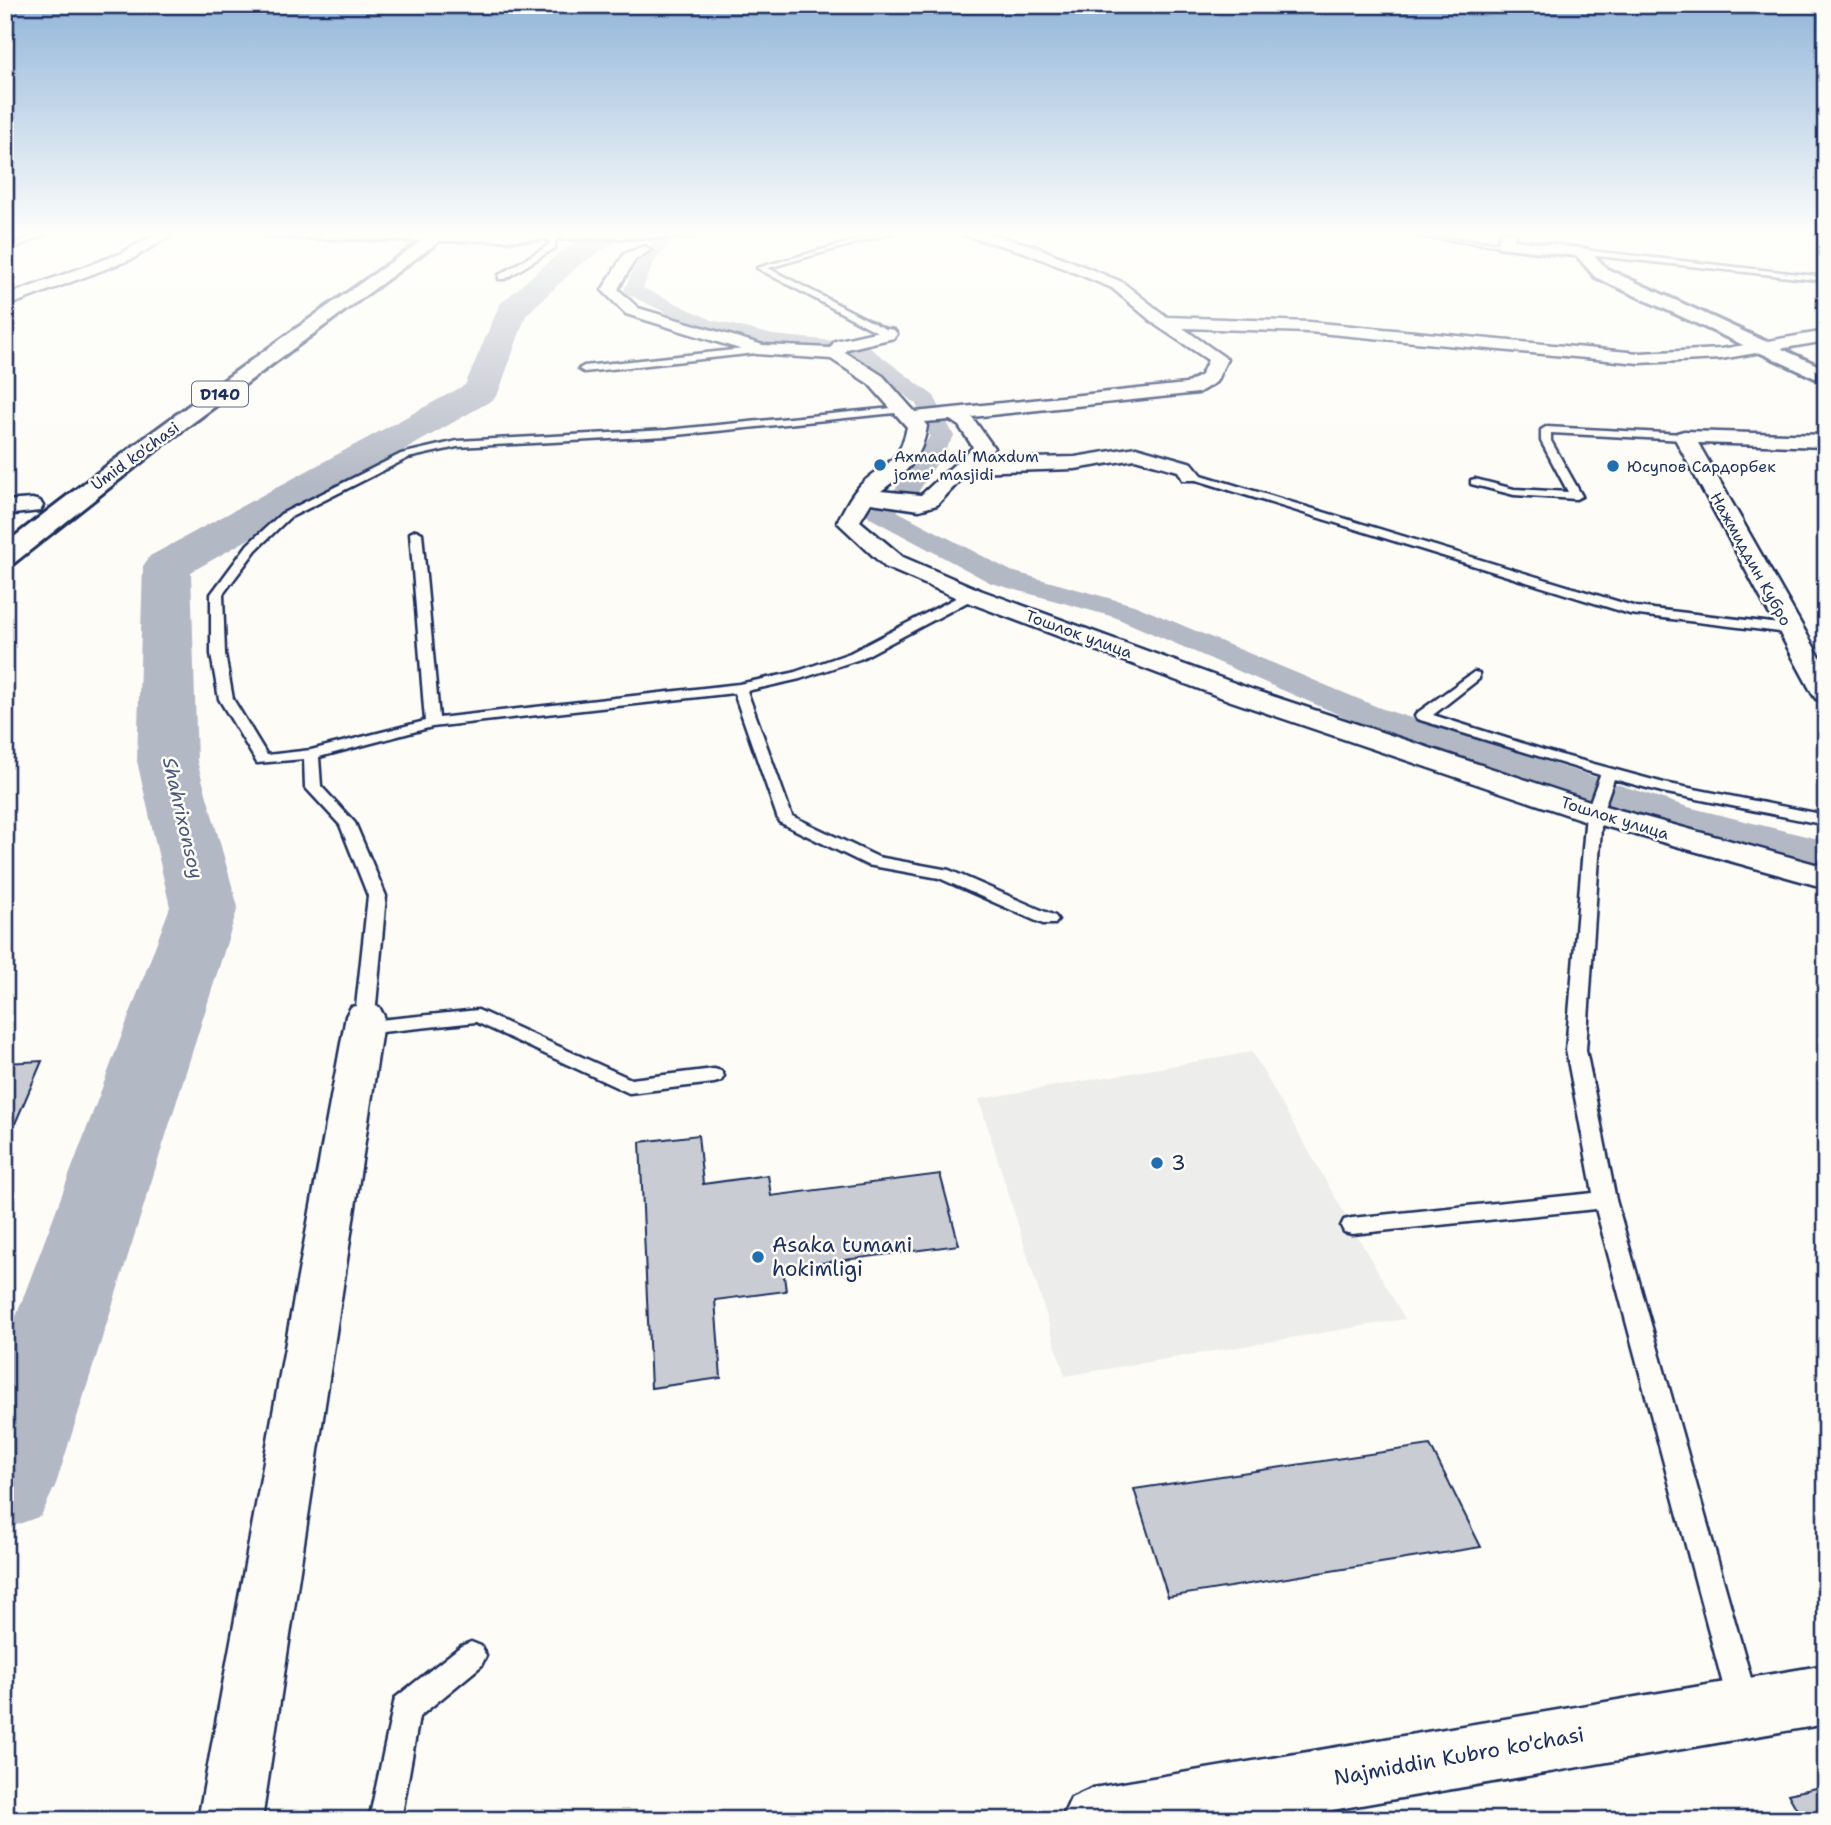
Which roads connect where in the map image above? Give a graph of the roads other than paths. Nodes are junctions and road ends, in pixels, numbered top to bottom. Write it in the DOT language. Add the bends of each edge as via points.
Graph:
graph roads {
  1 [pos="292,317"];
  2 [pos="323,317"];
  3 [pos="653,317"];
  4 [pos="856,317"];
  5 [pos="1157,317"];
  6 [pos="1698,317"];
  7 [pos="1163,322"];
  8 [pos="888,334"];
  9 [pos="1826,336"];
  10 [pos="1761,346"];
  11 [pos="837,349"];
  12 [pos="762,350"];
  13 [pos="584,369"];
  14 [pos="1826,377"];
  15 [pos="952,413"];
  16 [pos="907,415"];
  17 [pos="1684,437"];
  18 [pos="1826,441"];
  19 [pos="108,450"];
  20 [pos="962,466"];
  21 [pos="1191,475"];
  22 [pos="1475,482"];
  23 [pos="54,490"];
  24 [pos="864,495"];
  25 [pos="32,506"];
  26 [pos="5,508"];
  27 [pos="5,527"];
  28 [pos="416,533"];
  29 [pos="5,557"];
  30 [pos="971,595"];
  31 [pos="1789,629"];
  32 [pos="1474,677"];
  33 [pos="738,688"];
  34 [pos="1826,693"];
  35 [pos="432,723"];
  36 [pos="311,754"];
  37 [pos="1609,773"];
  38 [pos="1594,813"];
  39 [pos="1826,821"];
  40 [pos="1826,878"];
  41 [pos="1049,920"];
  42 [pos="364,1022"];
  43 [pos="714,1076"];
  44 [pos="1605,1200"];
  45 [pos="1352,1226"];
  46 [pos="471,1656"];
  47 [pos="1826,1694"];
  48 [pos="1744,1707"];
  49 [pos="230,1820"];
  50 [pos="385,1820"];
  51 [pos="1093,1820"];
  1 -- 19 [label="main road, Umid ko'chasi / D140"];
  2 -- 29 [label="main road, Umid ko'chasi / D140"];
  3 -- 12 [label="street"];
  4 -- 8 [label="lane"];
  5 -- 7 [label="street"];
  6 -- 10 [label="main road"];
  7 -- 10 [label="street" via="1309,327 1639,358 1721,354"];
  7 -- 15 [label="street" via="1218,359 1209,378 1191,389"];
  8 -- 11 [label="street"];
  9 -- 10 [label="street"];
  10 -- 14 [label="main road"];
  11 -- 12 [label="street"];
  11 -- 16 [label="street" via="876,380"];
  12 -- 13 [label="lane"];
  15 -- 16 [label="street"];
  15 -- 20 [label="street" via="966,422 984,448"];
  16 -- 24 [label="street, Тошлок улица" via="917,426 913,448 896,470"];
  16 -- 36 [label="lane" via="457,444 405,456 285,516 252,547 217,594 218,654 226,699 262,760"];
  17 -- 18 [label="street"];
  17 -- 22 [label="lane" via="1546,430 1546,441 1576,496 1514,492"];
  17 -- 31 [label="street, Нажмиддин Кубро"];
  20 -- 21 [label="street" via="1075,463 1136,453 1185,467"];
  20 -- 24 [label="street" via="929,500 919,503"];
  21 -- 31 [label="lane" via="1635,611"];
  23 -- 25 [label="main road"];
  24 -- 30 [label="street, Тошлок улица" via="848,522 894,562"];
  25 -- 26 [label="street"];
  25 -- 27 [label="main road"];
  28 -- 35 [label="lane"];
  30 -- 33 [label="lane" via="855,656"];
  30 -- 38 [label="street, Тошлок улица" via="1241,695"];
  31 -- 34 [label="street, Нажмиддин Кубро"];
  32 -- 37 [label="lane" via="1422,716"];
  33 -- 35 [label="lane"];
  33 -- 41 [label="lane" via="785,819 873,861 943,874"];
  35 -- 36 [label="lane"];
  36 -- 42 [label="lane" via="313,787 347,823 377,895"];
  37 -- 38 [label="lane"];
  37 -- 39 [label="lane"];
  38 -- 40 [label="street, Тошлок улица"];
  38 -- 44 [label="lane" via="1576,1051"];
  42 -- 43 [label="lane" via="478,1016 629,1086"];
  42 -- 49 [label="street"];
  44 -- 45 [label="lane"];
  44 -- 48 [label="lane"];
  46 -- 50 [label="lane" via="406,1709"];
  47 -- 48 [label="street, Najmiddin Kubro ko'chasi"];
  48 -- 51 [label="street, Najmiddin Kubro ko'chasi"];
}
